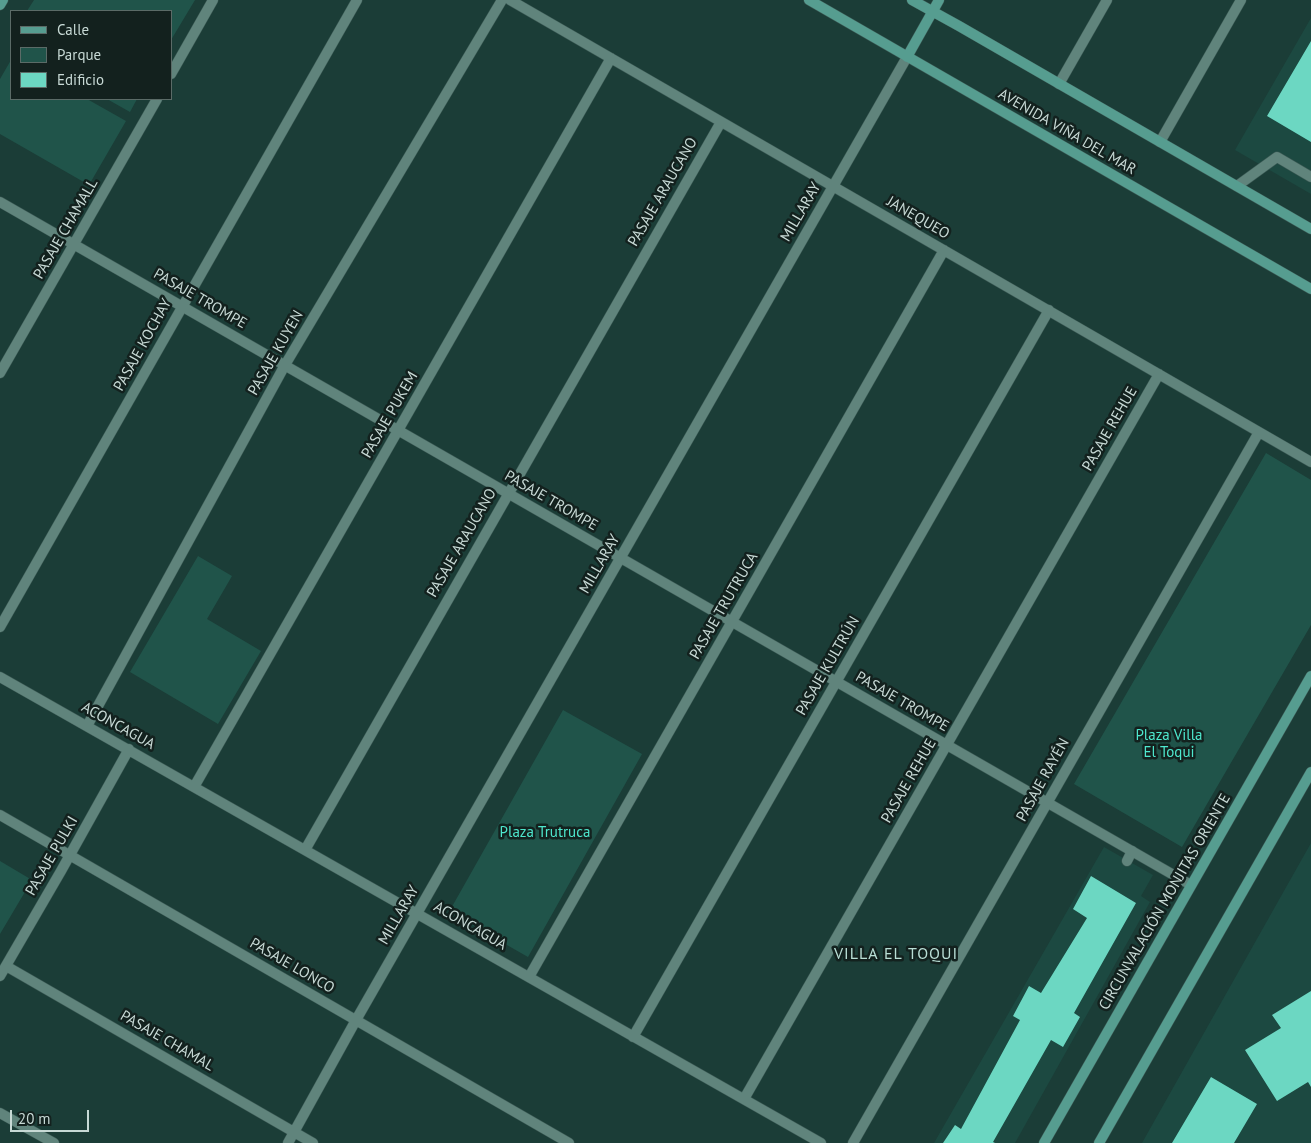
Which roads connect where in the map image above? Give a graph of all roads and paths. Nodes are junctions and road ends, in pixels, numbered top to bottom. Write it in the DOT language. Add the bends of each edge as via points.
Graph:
graph roads {
  1 [pos="3,0"];
  2 [pos="213,0"];
  3 [pos="357,0"];
  4 [pos="502,0"];
  5 [pos="510,0"];
  6 [pos="809,0"];
  7 [pos="912,0"];
  8 [pos="940,0"];
  9 [pos="1107,0"];
  10 [pos="1241,0"];
  11 [pos="0,5"];
  12 [pos="933,11"];
  13 [pos="907,57"];
  14 [pos="611,58"];
  15 [pos="172,72"];
  16 [pos="1059,84"];
  17 [pos="156,100"];
  18 [pos="721,122"];
  19 [pos="1160,142"];
  20 [pos="1311,177"];
  21 [pos="833,186"];
  22 [pos="1237,186"];
  23 [pos="0,202"];
  24 [pos="1311,228"];
  25 [pos="74,244"];
  26 [pos="944,250"];
  27 [pos="1311,289"];
  28 [pos="182,306"];
  29 [pos="1049,310"];
  30 [pos="285,365"];
  31 [pos="0,373"];
  32 [pos="1159,374"];
  33 [pos="399,430"];
  34 [pos="1259,432"];
  35 [pos="1311,462"];
  36 [pos="508,493"];
  37 [pos="621,558"];
  38 [pos="732,622"];
  39 [pos="0,627"];
  40 [pos="1311,676"];
  41 [pos="0,677"];
  42 [pos="836,682"];
  43 [pos="87,726"];
  44 [pos="946,745"];
  45 [pos="129,750"];
  46 [pos="1311,772"];
  47 [pos="194,787"];
  48 [pos="1047,803"];
  49 [pos="0,815"];
  50 [pos="305,850"];
  51 [pos="70,855"];
  52 [pos="1191,885"];
  53 [pos="417,914"];
  54 [pos="6,966"];
  55 [pos="0,976"];
  56 [pos="529,977"];
  57 [pos="356,1020"];
  58 [pos="634,1036"];
  59 [pos="744,1099"];
  60 [pos="0,1113"];
  61 [pos="294,1132"];
  62 [pos="54,1143"];
  63 [pos="288,1143"];
  64 [pos="313,1143"];
  65 [pos="569,1143"];
  66 [pos="821,1143"];
  67 [pos="853,1143"];
  68 [pos="1044,1143"];
  69 [pos="1099,1143"];
  1 -- 11 [label="main road"];
  2 -- 15 [label="street"];
  3 -- 28 [label="street, PASAJE KOCHAY"];
  4 -- 30 [label="street, PASAJE KUYEN"];
  5 -- 14 [label="street, JANEQUEO"];
  6 -- 13 [label="main road, AVENIDA VIÑA DEL MAR"];
  7 -- 12 [label="main road"];
  8 -- 12 [label="main road, MILLARAY"];
  9 -- 16 [label="street"];
  10 -- 19 [label="street"];
  12 -- 13 [label="main road, MILLARAY"];
  12 -- 16 [label="main road"];
  13 -- 21 [label="street, MILLARAY"];
  13 -- 27 [label="main road, AVENIDA VIÑA DEL MAR"];
  14 -- 18 [label="street, JANEQUEO"];
  14 -- 33 [label="street, PASAJE PUKEM"];
  16 -- 19 [label="main road"];
  17 -- 25 [label="street, PASAJE CHAMALL"];
  18 -- 21 [label="street, JANEQUEO"];
  18 -- 36 [label="street, PASAJE ARAUCANO"];
  19 -- 22 [label="main road"];
  20 -- 22 [label="street" via="1277,157"];
  21 -- 26 [label="street, JANEQUEO"];
  21 -- 37 [label="street, MILLARAY"];
  22 -- 24 [label="main road"];
  23 -- 25 [label="street, PASAJE TROMPE"];
  25 -- 28 [label="street, PASAJE TROMPE"];
  25 -- 31 [label="street, PASAJE CHAMALL"];
  26 -- 29 [label="street, JANEQUEO"];
  26 -- 38 [label="street, PASAJE TRUTRUCA"];
  28 -- 30 [label="street, PASAJE TROMPE"];
  28 -- 39 [label="street, PASAJE KOCHAY"];
  29 -- 32 [label="street, JANEQUEO"];
  29 -- 42 [label="street, PASAJE KULTRÚN"];
  30 -- 33 [label="street, PASAJE TROMPE"];
  30 -- 43 [label="street, PASAJE KUYEN"];
  32 -- 34 [label="street, JANEQUEO"];
  32 -- 44 [label="street, PASAJE REHUE"];
  33 -- 36 [label="street, PASAJE TROMPE"];
  33 -- 47 [label="street, PASAJE PUKEM"];
  34 -- 35 [label="street, JANEQUEO"];
  34 -- 48 [label="street, PASAJE RAYÉN"];
  36 -- 37 [label="street, PASAJE TROMPE"];
  36 -- 50 [label="street, PASAJE ARAUCANO"];
  37 -- 38 [label="street, PASAJE TROMPE"];
  37 -- 53 [label="street, MILLARAY"];
  38 -- 42 [label="street, PASAJE TROMPE"];
  38 -- 56 [label="street, PASAJE TRUTRUCA"];
  40 -- 52 [label="main road, CIRCUNVALACIÓN MONJITAS ORIENTE"];
  41 -- 43 [label="street, ACONCAGUA"];
  42 -- 44 [label="street, PASAJE TROMPE"];
  42 -- 58 [label="street, PASAJE KULTRÚN"];
  43 -- 45 [label="street, ACONCAGUA"];
  44 -- 48 [label="street, PASAJE TROMPE"];
  44 -- 59 [label="street, PASAJE REHUE"];
  45 -- 47 [label="street, ACONCAGUA"];
  45 -- 51 [label="street, PASAJE PULKI"];
  46 -- 69 [label="main road"];
  47 -- 50 [label="street, ACONCAGUA"];
  48 -- 52 [label="street, PASAJE TROMPE" via="1130,856"];
  48 -- 67 [label="street, PASAJE RAYÉN"];
  49 -- 51 [label="street, PASAJE LONCO"];
  50 -- 53 [label="street, ACONCAGUA"];
  51 -- 54 [label="street, PASAJE PULKI"];
  51 -- 57 [label="street, PASAJE LONCO"];
  52 -- 68 [label="main road, CIRCUNVALACIÓN MONJITAS ORIENTE"];
  53 -- 56 [label="street, ACONCAGUA"];
  53 -- 57 [label="street, MILLARAY"];
  54 -- 55 [label="street, PASAJE PULKI"];
  54 -- 61 [label="street, PASAJE CHAMAL"];
  56 -- 58 [label="street, ACONCAGUA"];
  57 -- 61 [label="street, MILLARAY"];
  57 -- 65 [label="street, PASAJE LONCO"];
  58 -- 59 [label="street, ACONCAGUA"];
  59 -- 66 [label="street, ACONCAGUA"];
  60 -- 62 [label="street"];
  61 -- 63 [label="street, MILLARAY"];
  61 -- 64 [label="street, PASAJE CHAMAL"];
}
